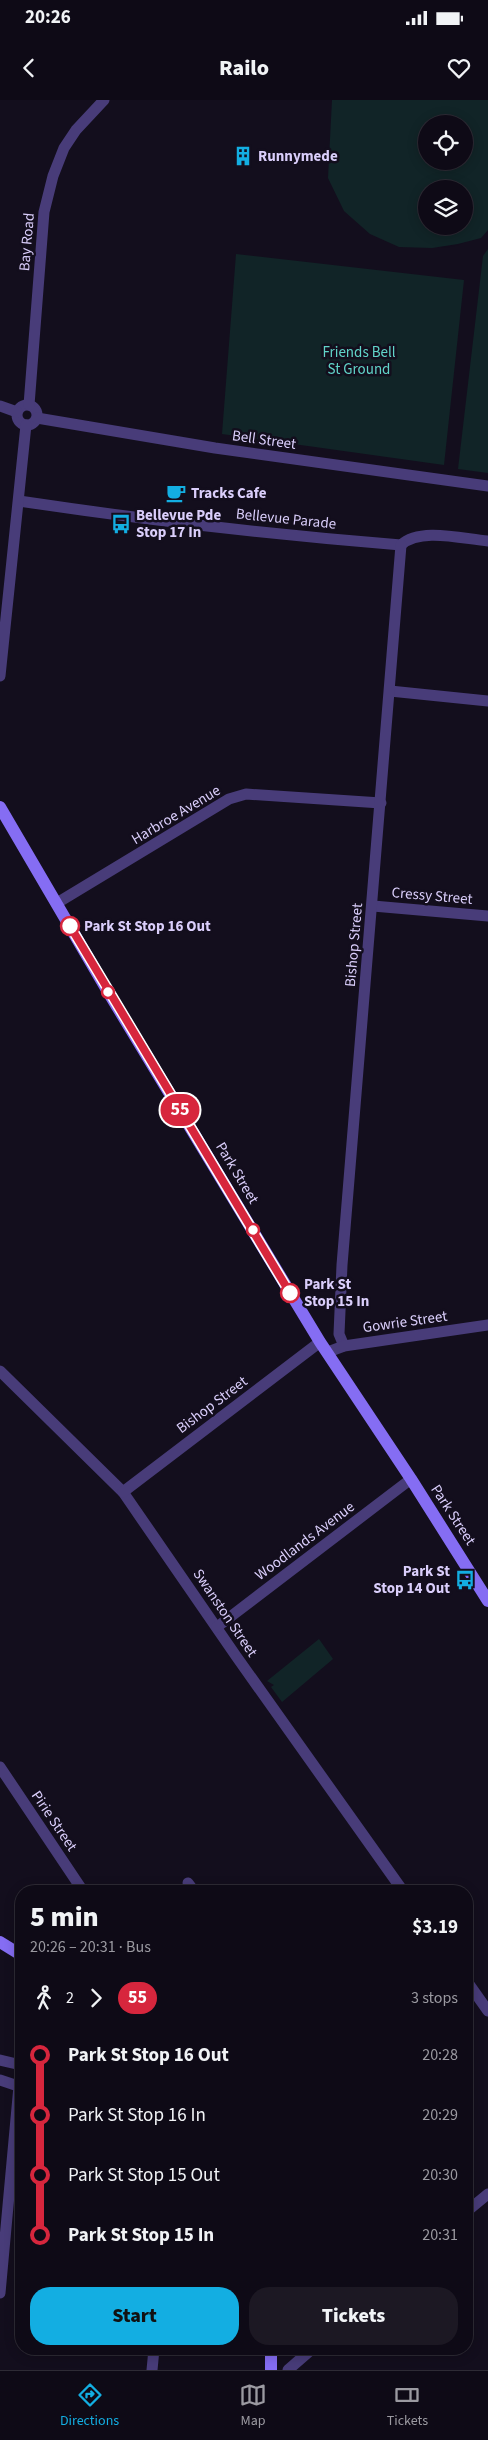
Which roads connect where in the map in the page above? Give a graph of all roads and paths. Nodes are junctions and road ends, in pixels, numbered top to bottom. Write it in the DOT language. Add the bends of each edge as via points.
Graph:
graph roads {
  1 [pos="104,100"];
  2 [pos="29,405"];
  3 [pos="0,406"];
  4 [pos="17,412"];
  5 [pos="37,418"];
  6 [pos="26,426"];
  7 [pos="488,486"];
  8 [pos="19,501"];
  9 [pos="488,541"];
  10 [pos="401,545"];
  11 [pos="0,676"];
  12 [pos="390,691"];
  13 [pos="488,701"];
  14 [pos="381,803"];
  15 [pos="2,816"];
  16 [pos="57,903"];
  17 [pos="373,906"];
  18 [pos="488,916"];
  19 [pos="488,1325"];
  20 [pos="344,1346"];
  21 [pos="324,1347"];
  22 [pos="0,1371"];
  23 [pos="411,1479"];
  24 [pos="123,1492"];
  25 [pos="488,1601"];
  26 [pos="217,1627"];
  27 [pos="0,1768"];
  28 [pos="79,1885"];
  29 [pos="399,1885"];
  30 [pos="0,1942"];
  31 [pos="15,1951"];
  32 [pos="473,1990"];
  33 [pos="488,2011"];
  34 [pos="0,2060"];
  35 [pos="15,2064"];
  36 [pos="0,2080"];
  37 [pos="15,2084"];
  38 [pos="15,2138"];
  39 [pos="488,2194"];
  40 [pos="473,2206"];
  41 [pos="0,2293"];
  42 [pos="153,2355"];
  43 [pos="271,2355"];
  44 [pos="305,2355"];
  45 [pos="152,2370"];
  46 [pos="271,2370"];
  47 [pos="288,2370"];
  1 -- 2 [label="street, Bay Road" via="64,148 44,212"];
  2 -- 4 [label="street" via="20,407"];
  2 -- 5 [label="street" via="35,408"];
  3 -- 4 [label="street"];
  4 -- 6 [label="street" via="18,419"];
  5 -- 6 [label="street"];
  5 -- 7 [label="street, Bell Street" via="225,449"];
  6 -- 8 [label="street"];
  8 -- 10 [label="street, Bellevue Parade" via="206,527"];
  8 -- 11 [label="street"];
  9 -- 10 [label="street, Bellevue Parade" via="422,535"];
  10 -- 12 [label="street, Bishop Street"];
  12 -- 13 [label="street"];
  12 -- 14 [label="street, Bishop Street"];
  14 -- 16 [label="street, Harbroe Avenue" via="246,794 229,799"];
  14 -- 17 [label="street, Bishop Street"];
  15 -- 16 [label="street, Park Street"];
  16 -- 21 [label="street, Park Street"];
  17 -- 18 [label="street, Cressy Street"];
  17 -- 20 [label="street, Bishop Street" via="342,1265 339,1334"];
  19 -- 20 [label="street, Gowrie Street"];
  20 -- 21 [label="street, Gowrie Street"];
  21 -- 23 [label="street, Park Street"];
  21 -- 24 [label="street, Bishop Street"];
  22 -- 24 [label="street, Swanston Street"];
  23 -- 25 [label="street, Park Street"];
  23 -- 26 [label="street, Woodlands Avenue"];
  24 -- 26 [label="street, Swanston Street"];
  26 -- 29 [label="street, Swanston Street"];
  27 -- 28 [label="street, Pirie Street"];
  30 -- 31 [label="street"];
  32 -- 33 [label="street"];
  34 -- 35 [label="street"];
  36 -- 37 [label="street"];
  38 -- 41 [label="street"];
  39 -- 40 [label="street"];
  42 -- 45 [label="street"];
  43 -- 46 [label="street"];
  44 -- 47 [label="street"];
}
